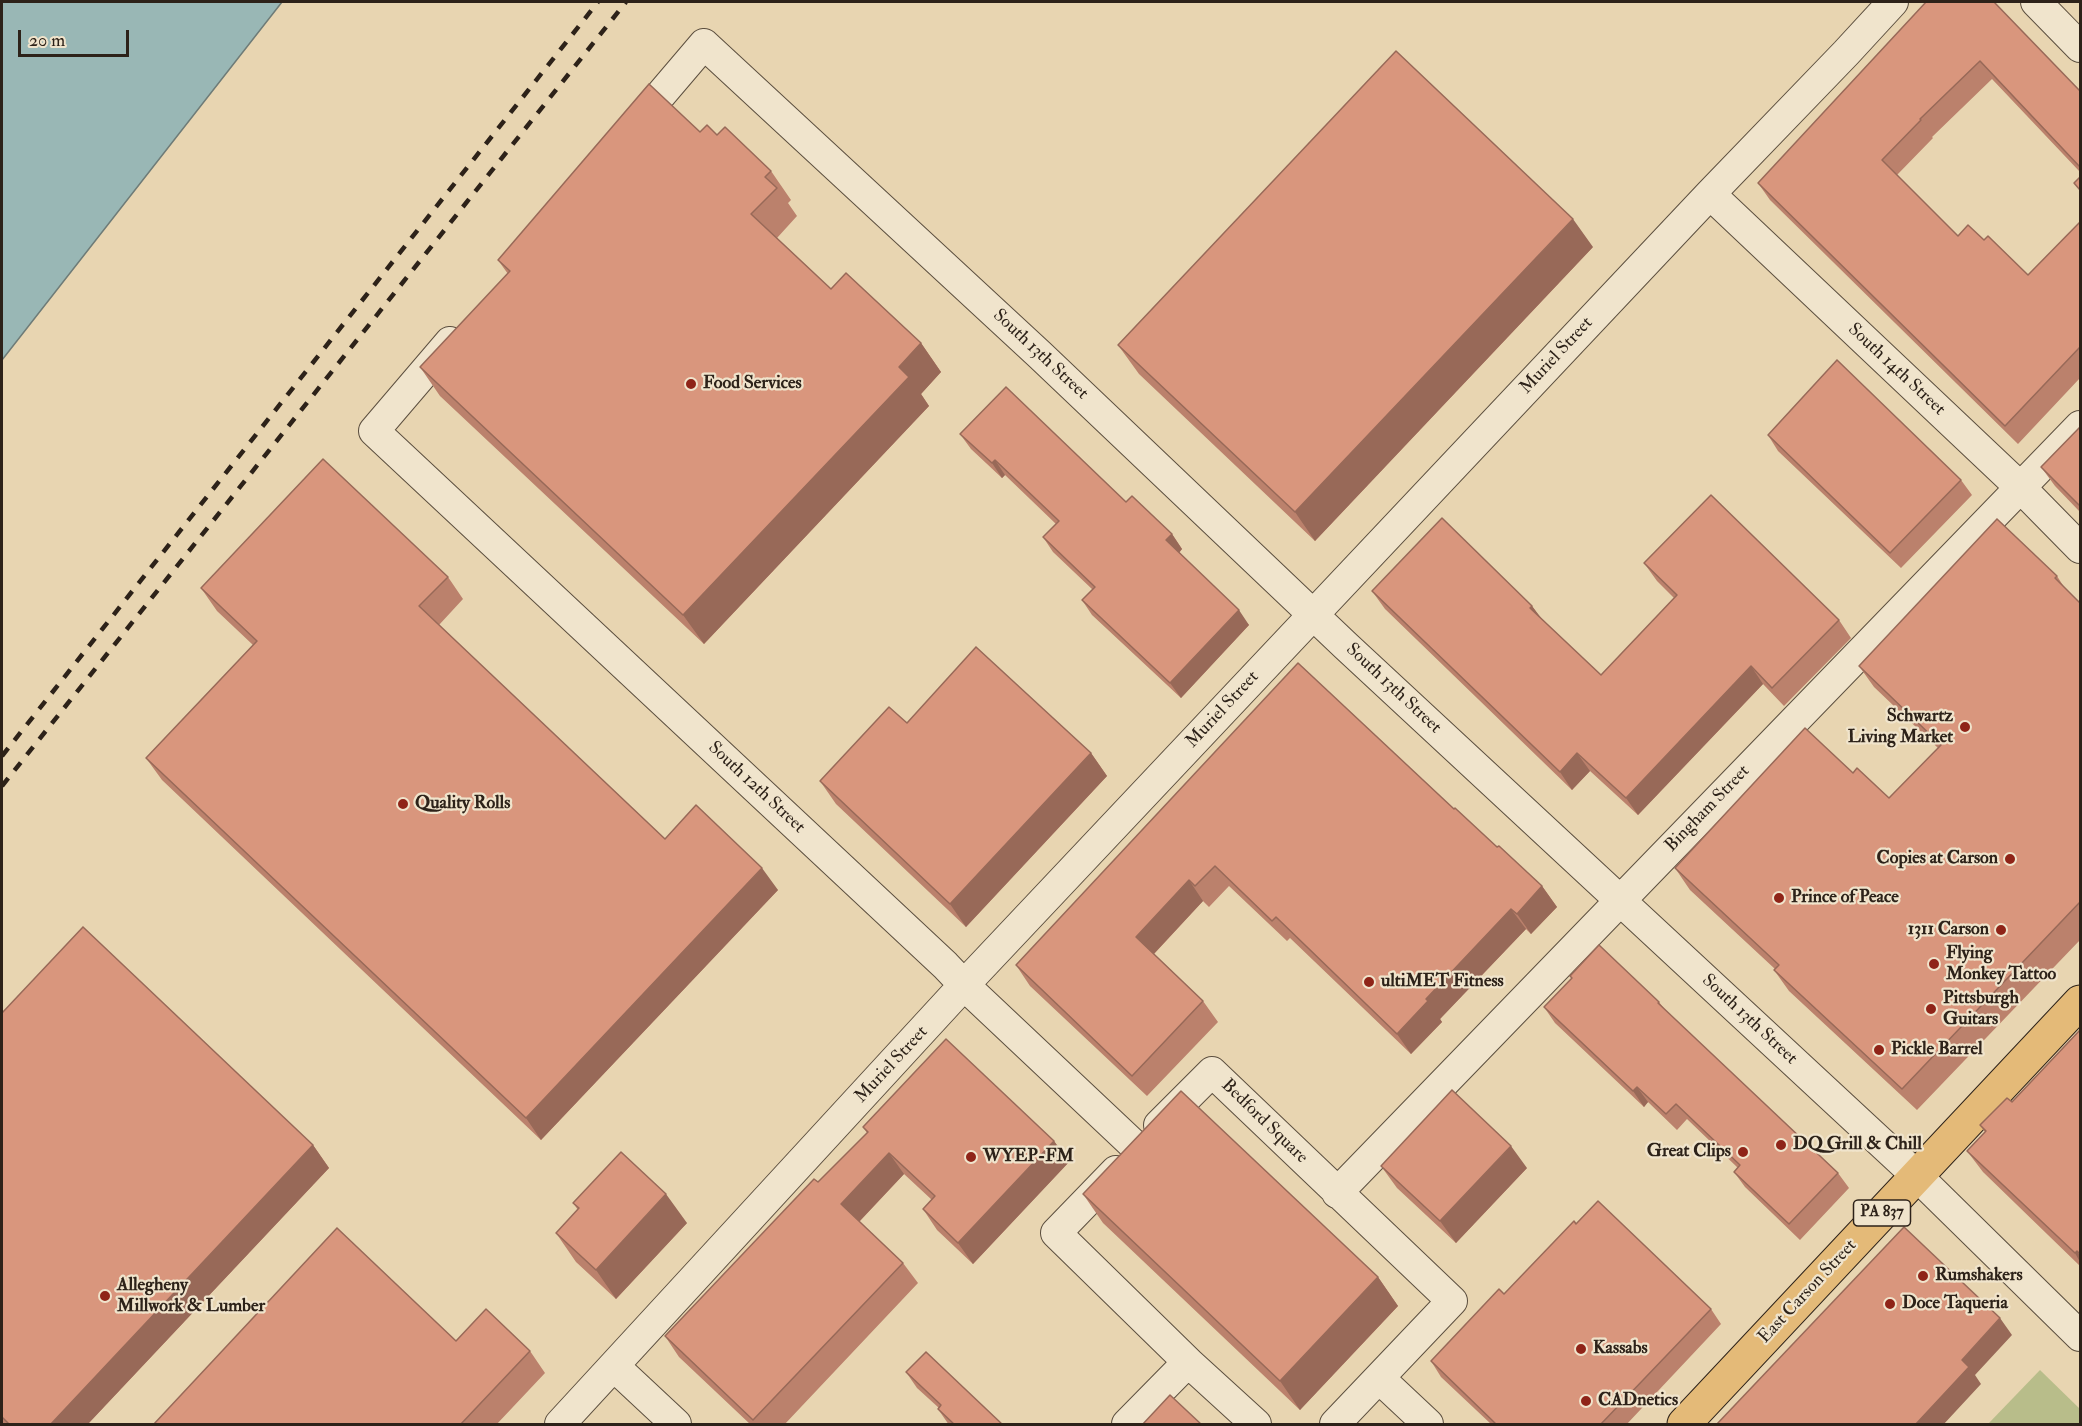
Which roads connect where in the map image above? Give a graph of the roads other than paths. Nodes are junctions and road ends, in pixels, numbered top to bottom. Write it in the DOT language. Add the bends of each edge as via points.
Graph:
graph roads {
  1 [pos="1893,2"];
  2 [pos="2036,2"];
  3 [pos="2080,47"];
  4 [pos="620,143"];
  5 [pos="1710,194"];
  6 [pos="466,323"];
  7 [pos="2080,426"];
  8 [pos="2021,488"];
  9 [pos="2080,548"];
  10 [pos="1313,615"];
  11 [pos="1620,899"];
  12 [pos="964,984"];
  13 [pos="2080,1002"];
  14 [pos="1137,1148"];
  15 [pos="1917,1176"];
  16 [pos="1337,1193"];
  17 [pos="2080,1336"];
  18 [pos="1188,1362"];
  19 [pos="615,1367"];
  20 [pos="1378,1378"];
  21 [pos="561,1425"];
  22 [pos="676,1425"];
  23 [pos="1127,1425"];
  24 [pos="1256,1425"];
  25 [pos="1335,1425"];
  26 [pos="1428,1425"];
  27 [pos="1683,1425"];
  1 -- 5 [label="street, Muriel Street"];
  2 -- 3 [label="street"];
  4 -- 10 [label="street, South 13th Street" via="704,44"];
  5 -- 8 [label="street, South 14th Street"];
  5 -- 10 [label="street, Muriel Street"];
  6 -- 12 [label="street, South 12th Street" via="374,431"];
  7 -- 8 [label="street, Bingham Street"];
  8 -- 9 [label="street, South 14th Street"];
  8 -- 11 [label="street, Bingham Street"];
  10 -- 11 [label="street, South 13th Street"];
  10 -- 12 [label="street, Muriel Street"];
  11 -- 15 [label="street, South 13th Street"];
  11 -- 16 [label="street, Bingham Street"];
  12 -- 14 [label="street, South 12th Street"];
  12 -- 19 [label="street, Muriel Street"];
  13 -- 15 [label="main road, East Carson Street / PA 837"];
  14 -- 16 [label="street, Bedford Square" via="1212,1071"];
  14 -- 18 [label="street, Bedford Square" via="1056,1233"];
  15 -- 17 [label="street, South 13th Street"];
  15 -- 27 [label="main road, East Carson Street / PA 837"];
  16 -- 20 [label="street, Bedford Square" via="1452,1301"];
  18 -- 23 [label="street"];
  18 -- 24 [label="street, Bedford Square"];
  19 -- 21 [label="street, Muriel Street"];
  19 -- 22 [label="street"];
  20 -- 25 [label="street, Bedford Square"];
  20 -- 26 [label="street"];
}
